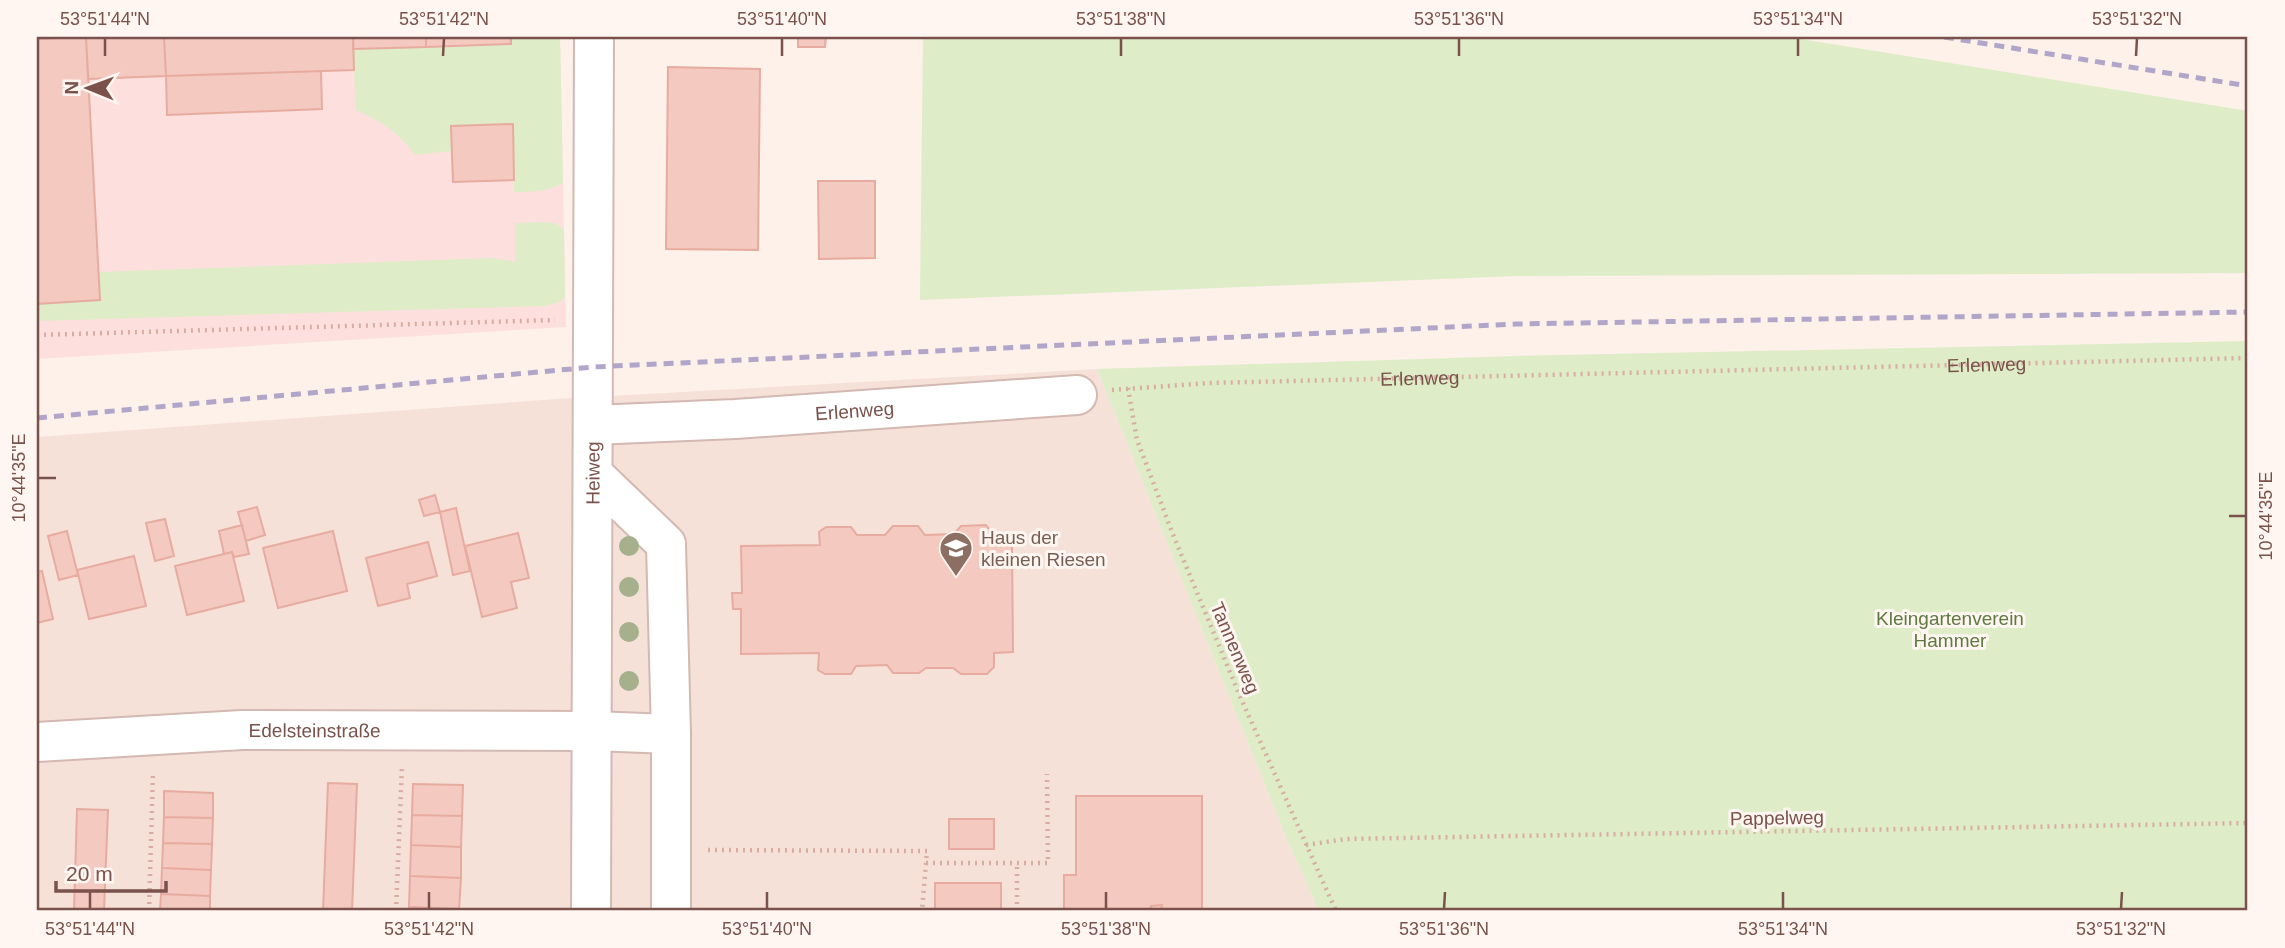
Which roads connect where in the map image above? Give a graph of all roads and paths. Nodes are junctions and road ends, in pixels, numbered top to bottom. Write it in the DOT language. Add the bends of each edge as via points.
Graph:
graph roads {
  1 [pos="594,37"];
  2 [pos="594,320"];
  3 [pos="37,335"];
  4 [pos="2248,358"];
  5 [pos="1128,388"];
  6 [pos="1077,395"];
  7 [pos="593,425"];
  8 [pos="593,474"];
  9 [pos="403,730"];
  10 [pos="593,731"];
  11 [pos="671,734"];
  12 [pos="154,735"];
  13 [pos="37,742"];
  14 [pos="1047,774"];
  15 [pos="2248,823"];
  16 [pos="1306,845"];
  17 [pos="672,850"];
  18 [pos="926,863"];
  19 [pos="1017,864"];
  20 [pos="149,911"];
  21 [pos="396,911"];
  22 [pos="591,911"];
  23 [pos="671,911"];
  24 [pos="922,911"];
  25 [pos="1017,911"];
  26 [pos="1336,911"];
  1 -- 2 [label="street, Heiweg"];
  2 -- 3 [label="path"];
  2 -- 7 [label="street, Heiweg"];
  4 -- 5 [label="path, Erlenweg"];
  5 -- 6 [label="path, Erlenweg"];
  5 -- 16 [label="path, Tannenweg" via="1137,439 1174,537"];
  6 -- 7 [label="street, Erlenweg"];
  7 -- 8 [label="street, Heiweg"];
  8 -- 10 [label="street, Heiweg"];
  8 -- 11 [label="street" via="666,544"];
  9 -- 10 [label="street, Edelsteinstraße"];
  9 -- 12 [label="street, Edelsteinstraße"];
  9 -- 21 [label="path"];
  10 -- 11 [label="street, Edelsteinstraße"];
  10 -- 22 [label="street, Heiweg"];
  11 -- 17 [label="street"];
  12 -- 13 [label="street, Edelsteinstraße"];
  12 -- 20 [label="path"];
  14 -- 19 [label="path" via="1048,863"];
  15 -- 16 [label="path, Pappelweg" via="1346,839"];
  16 -- 26 [label="path, Tannenweg"];
  17 -- 18 [label="path" via="927,851"];
  17 -- 23 [label="street"];
  18 -- 19 [label="path"];
  18 -- 24 [label="path"];
  19 -- 25 [label="path"];
}
